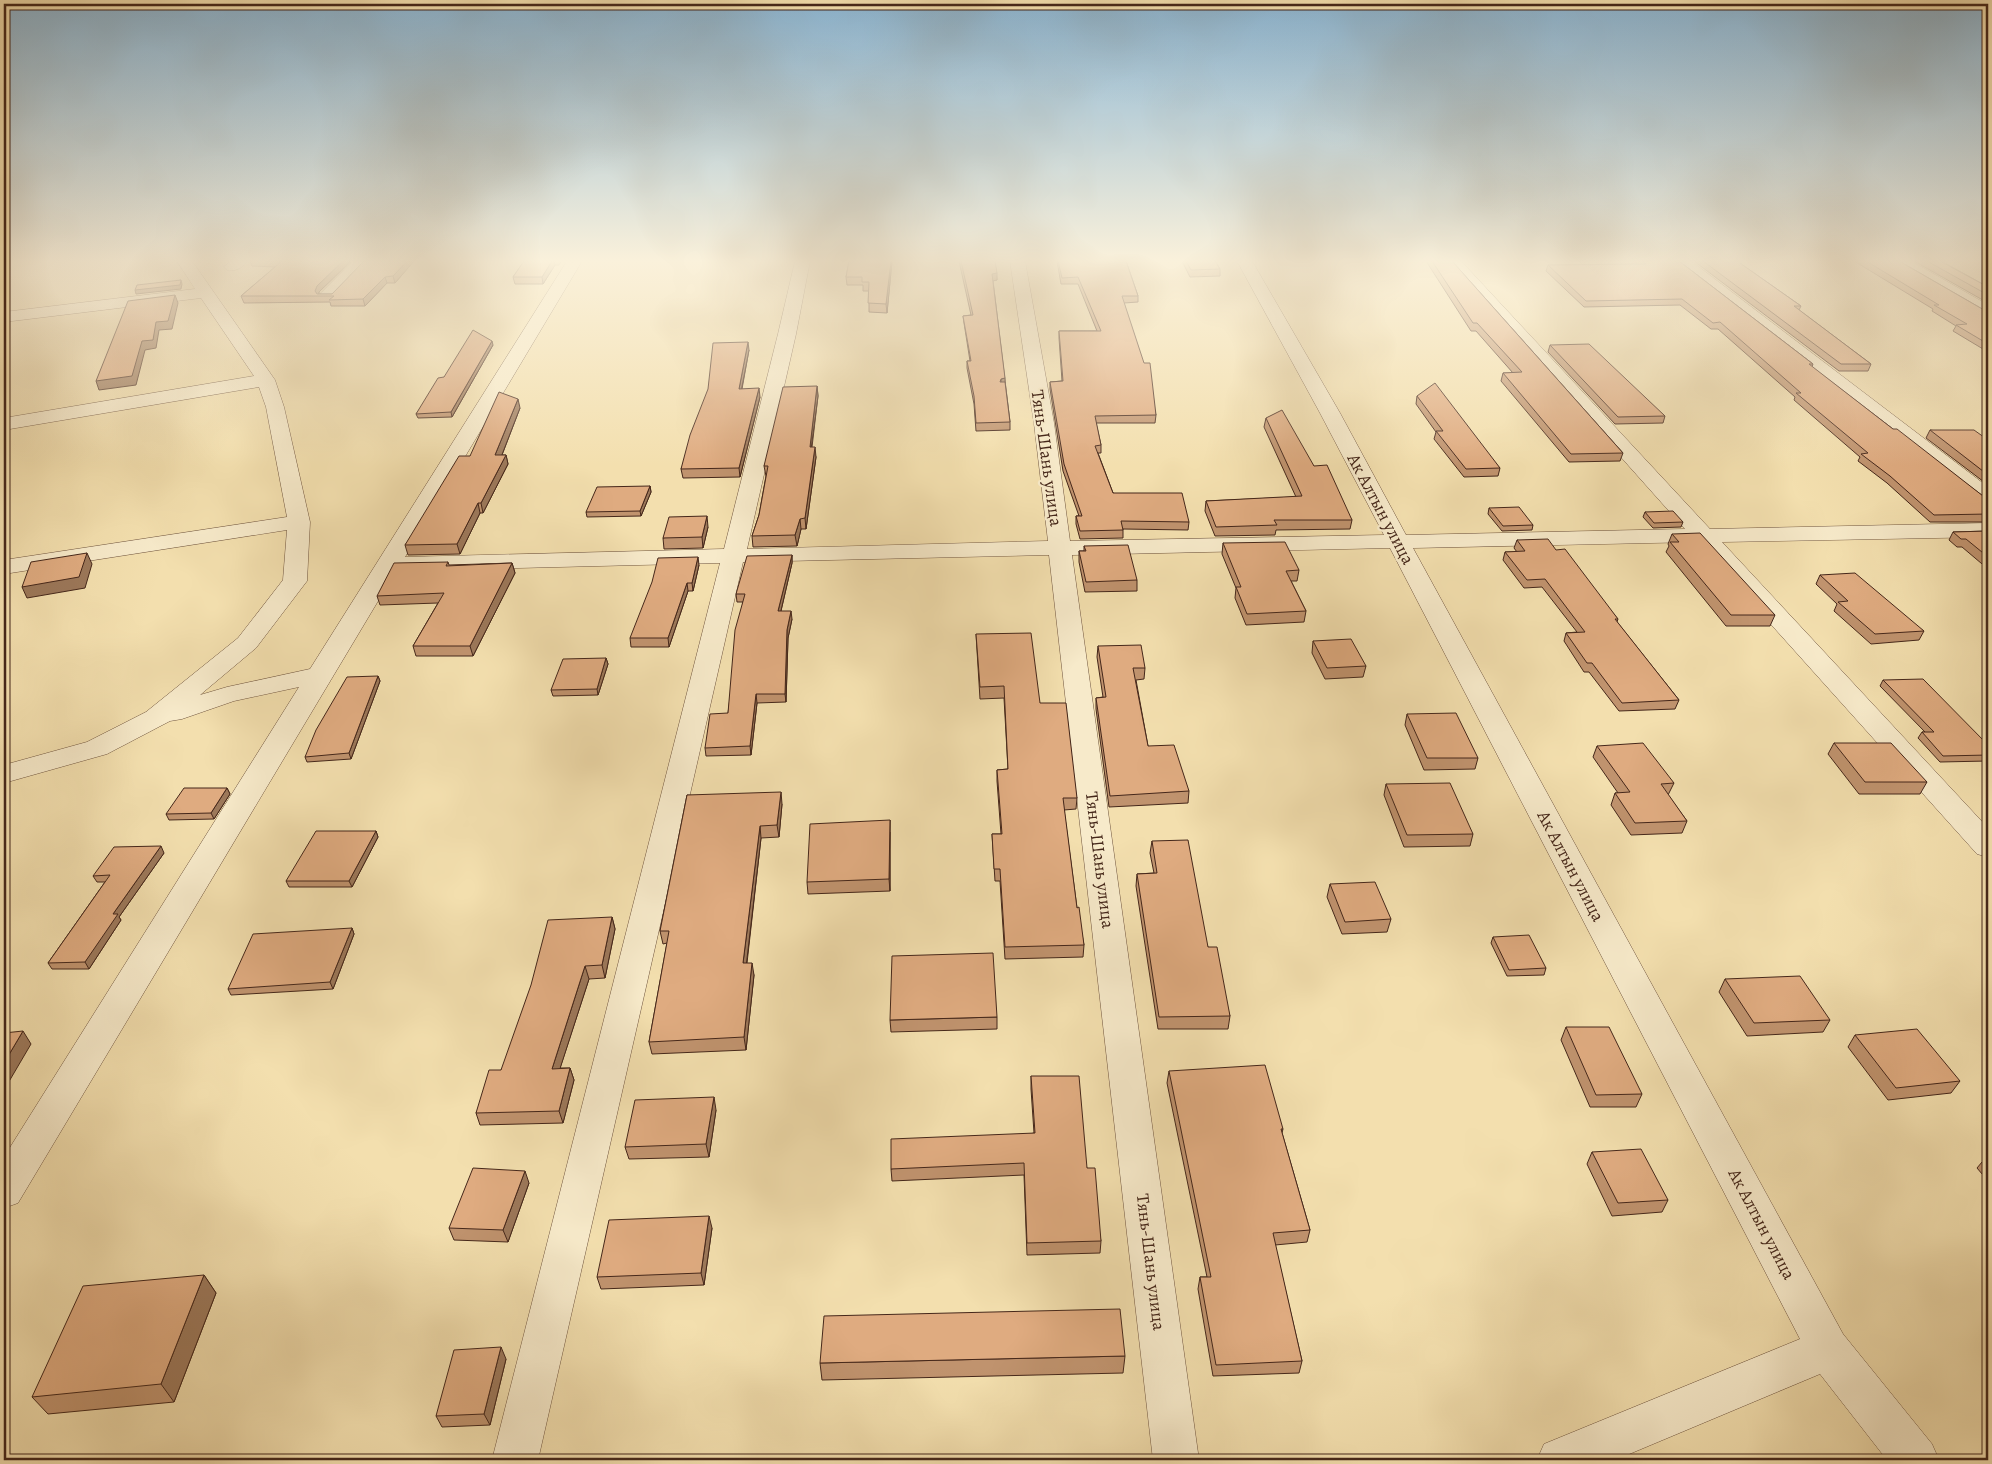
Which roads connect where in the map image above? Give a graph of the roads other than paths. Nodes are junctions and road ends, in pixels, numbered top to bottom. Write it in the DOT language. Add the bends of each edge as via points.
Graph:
graph roads {
  1 [pos="230,329"];
  2 [pos="532,329"];
  3 [pos="788,329"];
  4 [pos="1028,329"];
  5 [pos="1283,329"];
  6 [pos="1516,329"];
  7 [pos="1771,329"];
  8 [pos="266,380"];
  9 [pos="4,424"];
  10 [pos="1988,497"];
  11 [pos="299,522"];
  12 [pos="1988,530"];
  13 [pos="1706,536"];
  14 [pos="1399,543"];
  15 [pos="1060,548"];
  16 [pos="734,556"];
  17 [pos="388,564"];
  18 [pos="4,567"];
  19 [pos="321,674"];
  20 [pos="156,718"];
  21 [pos="4,774"];
  22 [pos="1988,847"];
  23 [pos="4,1191"];
  24 [pos="1828,1349"];
  25 [pos="515,1460"];
  26 [pos="1176,1460"];
  27 [pos="1560,1460"];
  28 [pos="1916,1460"];
  1 -- 8 [label="street"];
  2 -- 17 [label="street"];
  3 -- 16 [label="street"];
  4 -- 15 [label="street, Тянь-Шань улица"];
  5 -- 14 [label="street, Ак Алтын улица"];
  6 -- 13 [label="street"];
  7 -- 10 [label="street"];
  8 -- 9 [label="street"];
  8 -- 11 [label="street" via="275,407"];
  11 -- 18 [label="street"];
  11 -- 20 [label="street" via="296,581 247,643"];
  12 -- 13 [label="street"];
  13 -- 14 [label="street"];
  13 -- 22 [label="street"];
  14 -- 15 [label="street"];
  14 -- 24 [label="street, Ак Алтын улица"];
  15 -- 16 [label="street"];
  15 -- 26 [label="street, Тянь-Шань улица"];
  16 -- 17 [label="street"];
  16 -- 25 [label="street"];
  17 -- 19 [label="street"];
  19 -- 20 [label="street" via="227,695"];
  19 -- 23 [label="street"];
  20 -- 21 [label="street" via="98,748"];
  24 -- 27 [label="street"];
  24 -- 28 [label="street, Ак Алтын улица"];
}
